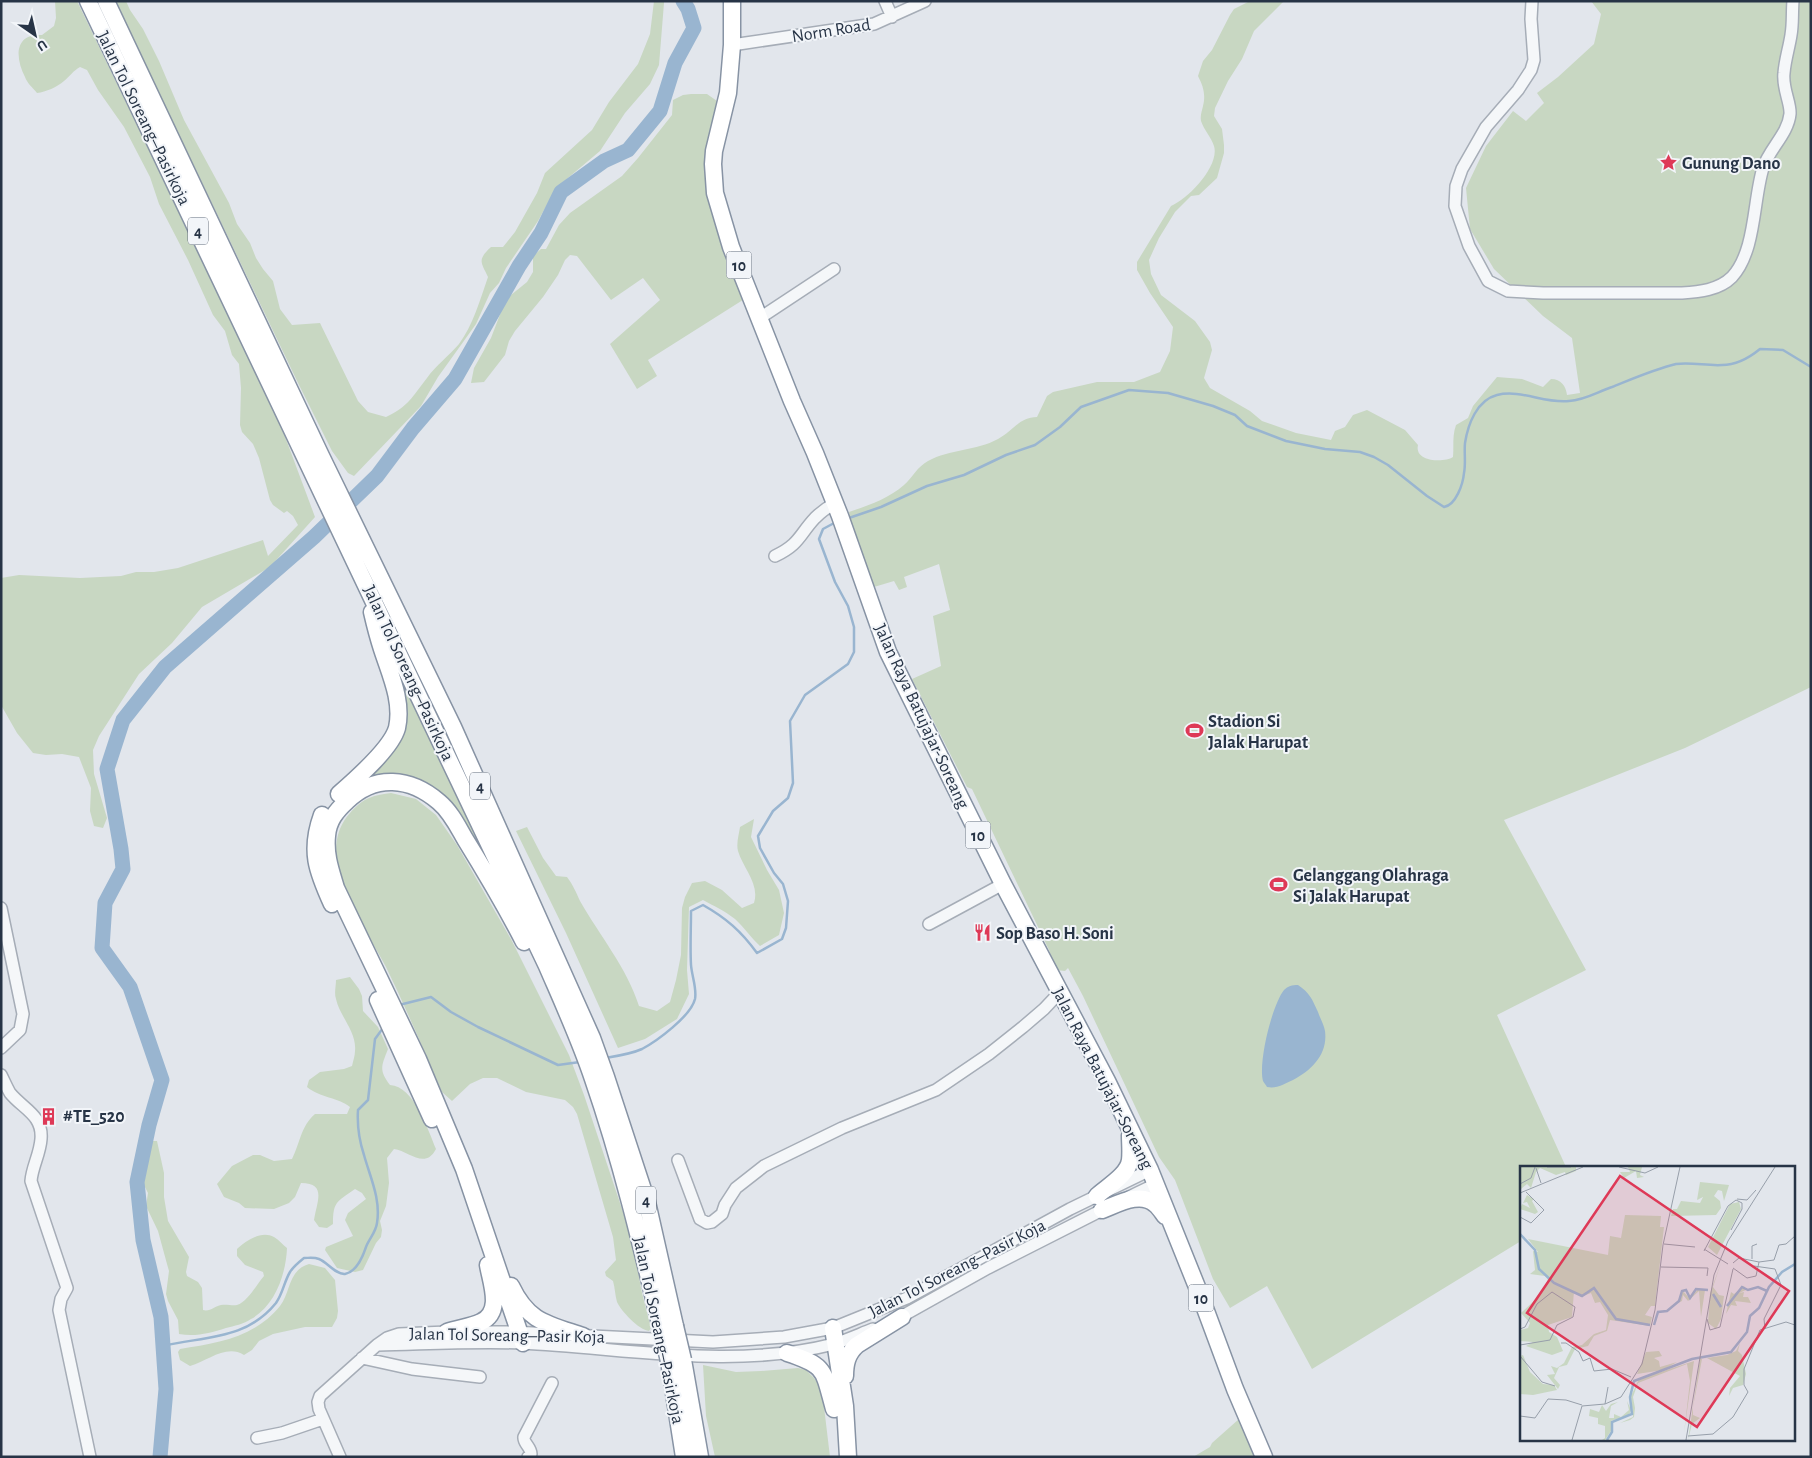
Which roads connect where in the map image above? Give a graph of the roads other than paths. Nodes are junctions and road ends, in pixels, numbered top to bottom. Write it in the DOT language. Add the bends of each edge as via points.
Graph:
graph roads {
  1 [pos="88,1"];
  2 [pos="106,1"];
  3 [pos="732,1"];
  4 [pos="885,1"];
  5 [pos="925,1"];
  6 [pos="1532,1"];
  7 [pos="1792,1"];
  8 [pos="892,17"];
  9 [pos="732,45"];
  10 [pos="834,269"];
  11 [pos="760,318"];
  12 [pos="314,458"];
  13 [pos="840,516"];
  14 [pos="355,542"];
  15 [pos="775,556"];
  16 [pos="362,574"];
  17 [pos="1003,884"];
  18 [pos="1,908"];
  19 [pos="929,924"];
  20 [pos="1060,992"];
  21 [pos="381,995"];
  22 [pos="402,1038"];
  23 [pos="582,1042"];
  24 [pos="1,1048"];
  25 [pos="1,1075"];
  26 [pos="1130,1131"];
  27 [pos="678,1160"];
  28 [pos="1153,1177"];
  29 [pos="1100,1203"];
  30 [pos="1171,1224"];
  31 [pos="484,1227"];
  32 [pos="486,1256"];
  33 [pos="902,1317"];
  34 [pos="447,1332"];
  35 [pos="583,1336"];
  36 [pos="829,1337"];
  37 [pos="517,1338"];
  38 [pos="377,1345"];
  39 [pos="787,1354"];
  40 [pos="362,1358"];
  41 [pos="676,1361"];
  42 [pos="480,1377"];
  43 [pos="552,1383"];
  44 [pos="839,1408"];
  45 [pos="323,1419"];
  46 [pos="257,1438"];
  47 [pos="90,1457"];
  48 [pos="340,1457"];
  49 [pos="528,1457"];
  50 [pos="684,1457"];
  51 [pos="700,1457"];
  52 [pos="838,1457"];
  53 [pos="848,1457"];
  54 [pos="1264,1457"];
  1 -- 12 [label="highway, Jalan Tol Soreang–Pasirkoja / 4"];
  2 -- 12 [label="highway, Jalan Tol Soreang–Pasirkoja / 4"];
  3 -- 9 [label="highway, Jalan Raya Batujajar-Soreang / 10"];
  4 -- 8 [label="street"];
  5 -- 8 [label="street, Norm Road"];
  6 -- 7 [label="street" via="1534,60 1531,70 1486,127 1456,186 1455,206 1469,246 1488,281 1508,291 1672,294 1700,292 1724,282 1735,272 1746,250 1763,168 1786,127 1790,112 1784,72 1791,35"];
  8 -- 9 [label="street, Norm Road" via="863,26"];
  9 -- 11 [label="highway, Jalan Raya Batujajar-Soreang / 10" via="728,93 714,151 713,177 732,247"];
  10 -- 11 [label="street"];
  11 -- 13 [label="highway, Jalan Raya Batujajar-Soreang / 10"];
  12 -- 14 [label="highway, Jalan Tol Soreang–Pasirkoja / 4"];
  13 -- 15 [label="street" via="815,518 800,539"];
  13 -- 17 [label="highway, Jalan Raya Batujajar-Soreang / 10" via="888,652"];
  14 -- 16 [label="highway, Jalan Tol Soreang–Pasirkoja / 4"];
  14 -- 23 [label="highway, Jalan Tol Soreang–Pasirkoja / 4" via="453,727"];
  16 -- 21 [label="highway" via="381,648 396,690 396,728 386,748 323,814 315,839 315,855 322,882"];
  16 -- 23 [label="highway, Jalan Tol Soreang–Pasirkoja / 4"];
  17 -- 19 [label="street"];
  17 -- 20 [label="highway, Jalan Raya Batujajar-Soreang / 10"];
  18 -- 24 [label="street" via="23,1014 20,1030"];
  20 -- 26 [label="highway, Jalan Raya Batujajar-Soreang / 10"];
  20 -- 27 [label="street" via="1010,1038 936,1090 842,1128 764,1166 736,1188 722,1214 712,1222 700,1219"];
  21 -- 22 [label="highway"];
  21 -- 23 [label="highway" via="336,888 326,850 335,811 361,789 386,781 420,789 440,802 450,814"];
  22 -- 31 [label="highway" via="464,1168"];
  22 -- 32 [label="highway"];
  23 -- 41 [label="highway, Jalan Tol Soreang–Pasirkoja / 4, bridge" via="597,1077"];
  25 -- 47 [label="street" via="10,1092 34,1115 40,1126 41,1141 31,1181 67,1288 59,1310"];
  26 -- 28 [label="highway, Jalan Raya Batujajar-Soreang / 10"];
  26 -- 29 [label="highway" via="1128,1167"];
  28 -- 29 [label="street, Jalan Tol Soreang–Pasir Koja"];
  28 -- 30 [label="highway, Jalan Raya Batujajar-Soreang / 10"];
  29 -- 30 [label="highway" via="1147,1199 1156,1204"];
  29 -- 33 [label="street, Jalan Tol Soreang–Pasir Koja"];
  29 -- 36 [label="street, Jalan Tol Soreang–Pasir Koja" via="986,1254"];
  30 -- 54 [label="highway, Jalan Raya Batujajar-Soreang / 10"];
  31 -- 35 [label="highway" via="519,1302 529,1314"];
  31 -- 37 [label="highway"];
  32 -- 34 [label="highway" via="494,1307 479,1323"];
  32 -- 37 [label="highway"];
  33 -- 36 [label="street, Jalan Tol Soreang–Pasir Koja"];
  33 -- 44 [label="highway" via="852,1349 845,1364"];
  34 -- 37 [label="street, Jalan Tol Soreang–Pasir Koja"];
  34 -- 38 [label="street, Jalan Tol Soreang–Pasir Koja" via="399,1334"];
  35 -- 36 [label="street, Jalan Tol Soreang–Pasir Koja" via="713,1342"];
  35 -- 37 [label="street, Jalan Tol Soreang–Pasir Koja"];
  36 -- 39 [label="street, Jalan Tol Soreang–Pasir Koja"];
  36 -- 44 [label="highway"];
  37 -- 38 [label="street, Jalan Tol Soreang–Pasir Koja"];
  37 -- 39 [label="street, Jalan Tol Soreang–Pasir Koja" via="688,1356"];
  38 -- 40 [label="street"];
  39 -- 44 [label="highway" via="809,1360 820,1368"];
  40 -- 42 [label="street" via="412,1369"];
  40 -- 45 [label="street" via="320,1396 318,1402"];
  41 -- 50 [label="highway, Jalan Tol Soreang–Pasirkoja / 4"];
  41 -- 51 [label="highway, Jalan Tol Soreang–Pasirkoja / 4"];
  43 -- 49 [label="street" via="524,1437 531,1451"];
  44 -- 52 [label="highway"];
  44 -- 53 [label="highway"];
  45 -- 46 [label="street"];
  45 -- 48 [label="street"];
}
